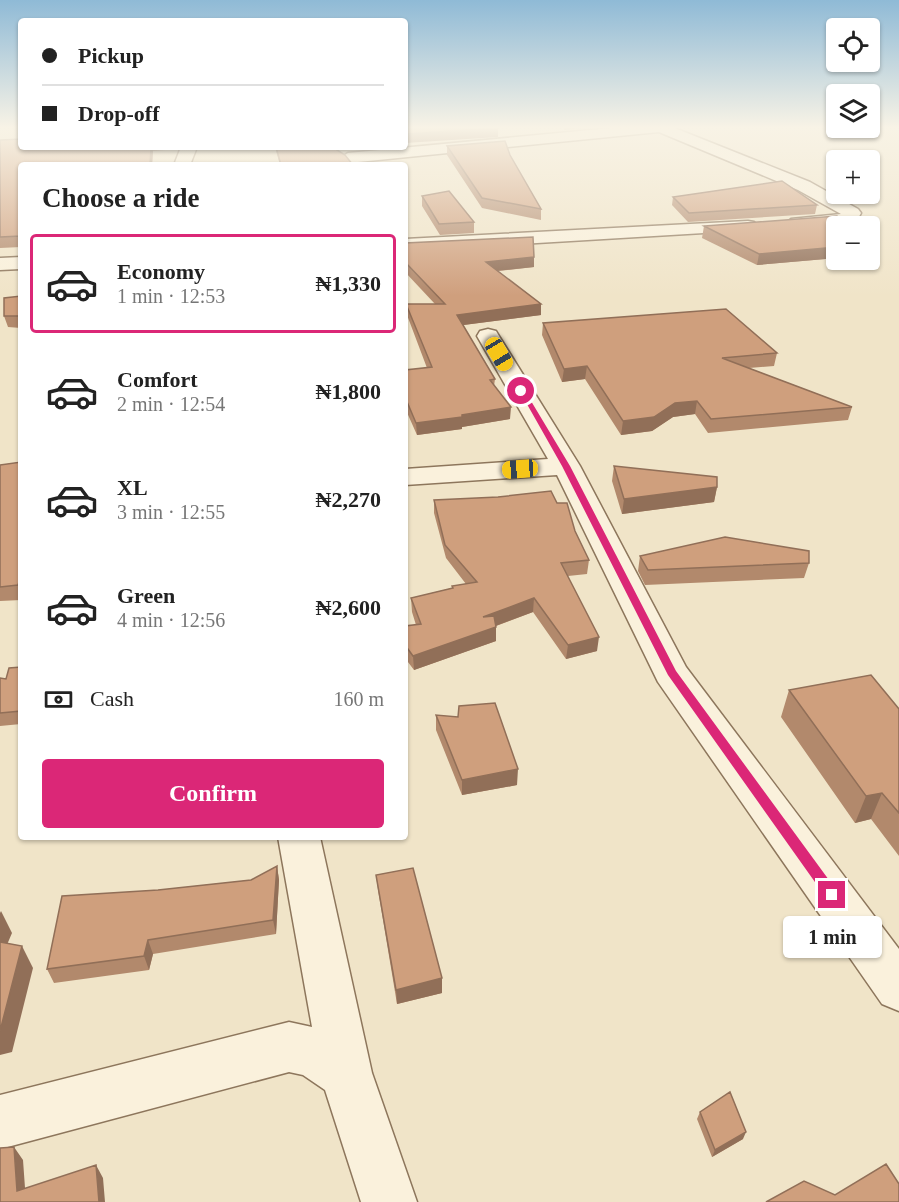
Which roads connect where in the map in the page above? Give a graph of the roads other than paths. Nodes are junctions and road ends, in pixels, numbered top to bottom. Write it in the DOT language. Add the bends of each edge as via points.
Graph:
graph roads {
  1 [pos="797,183"];
  2 [pos="408,245"];
  3 [pos="18,263"];
  4 [pos="0,264"];
  5 [pos="488,336"];
  6 [pos="566,466"];
  7 [pos="408,477"];
  8 [pos="300,840"];
  9 [pos="899,988"];
  10 [pos="346,1073"];
  11 [pos="0,1122"];
  12 [pos="389,1202"];
  1 -- 2 [label="street" via="852,215 846,219 769,225"];
  3 -- 4 [label="street"];
  5 -- 6 [label="street"];
  6 -- 7 [label="street"];
  6 -- 9 [label="street" via="671,673"];
  8 -- 10 [label="street"];
  10 -- 11 [label="street" via="314,1053 289,1047"];
  10 -- 12 [label="street"];
}
